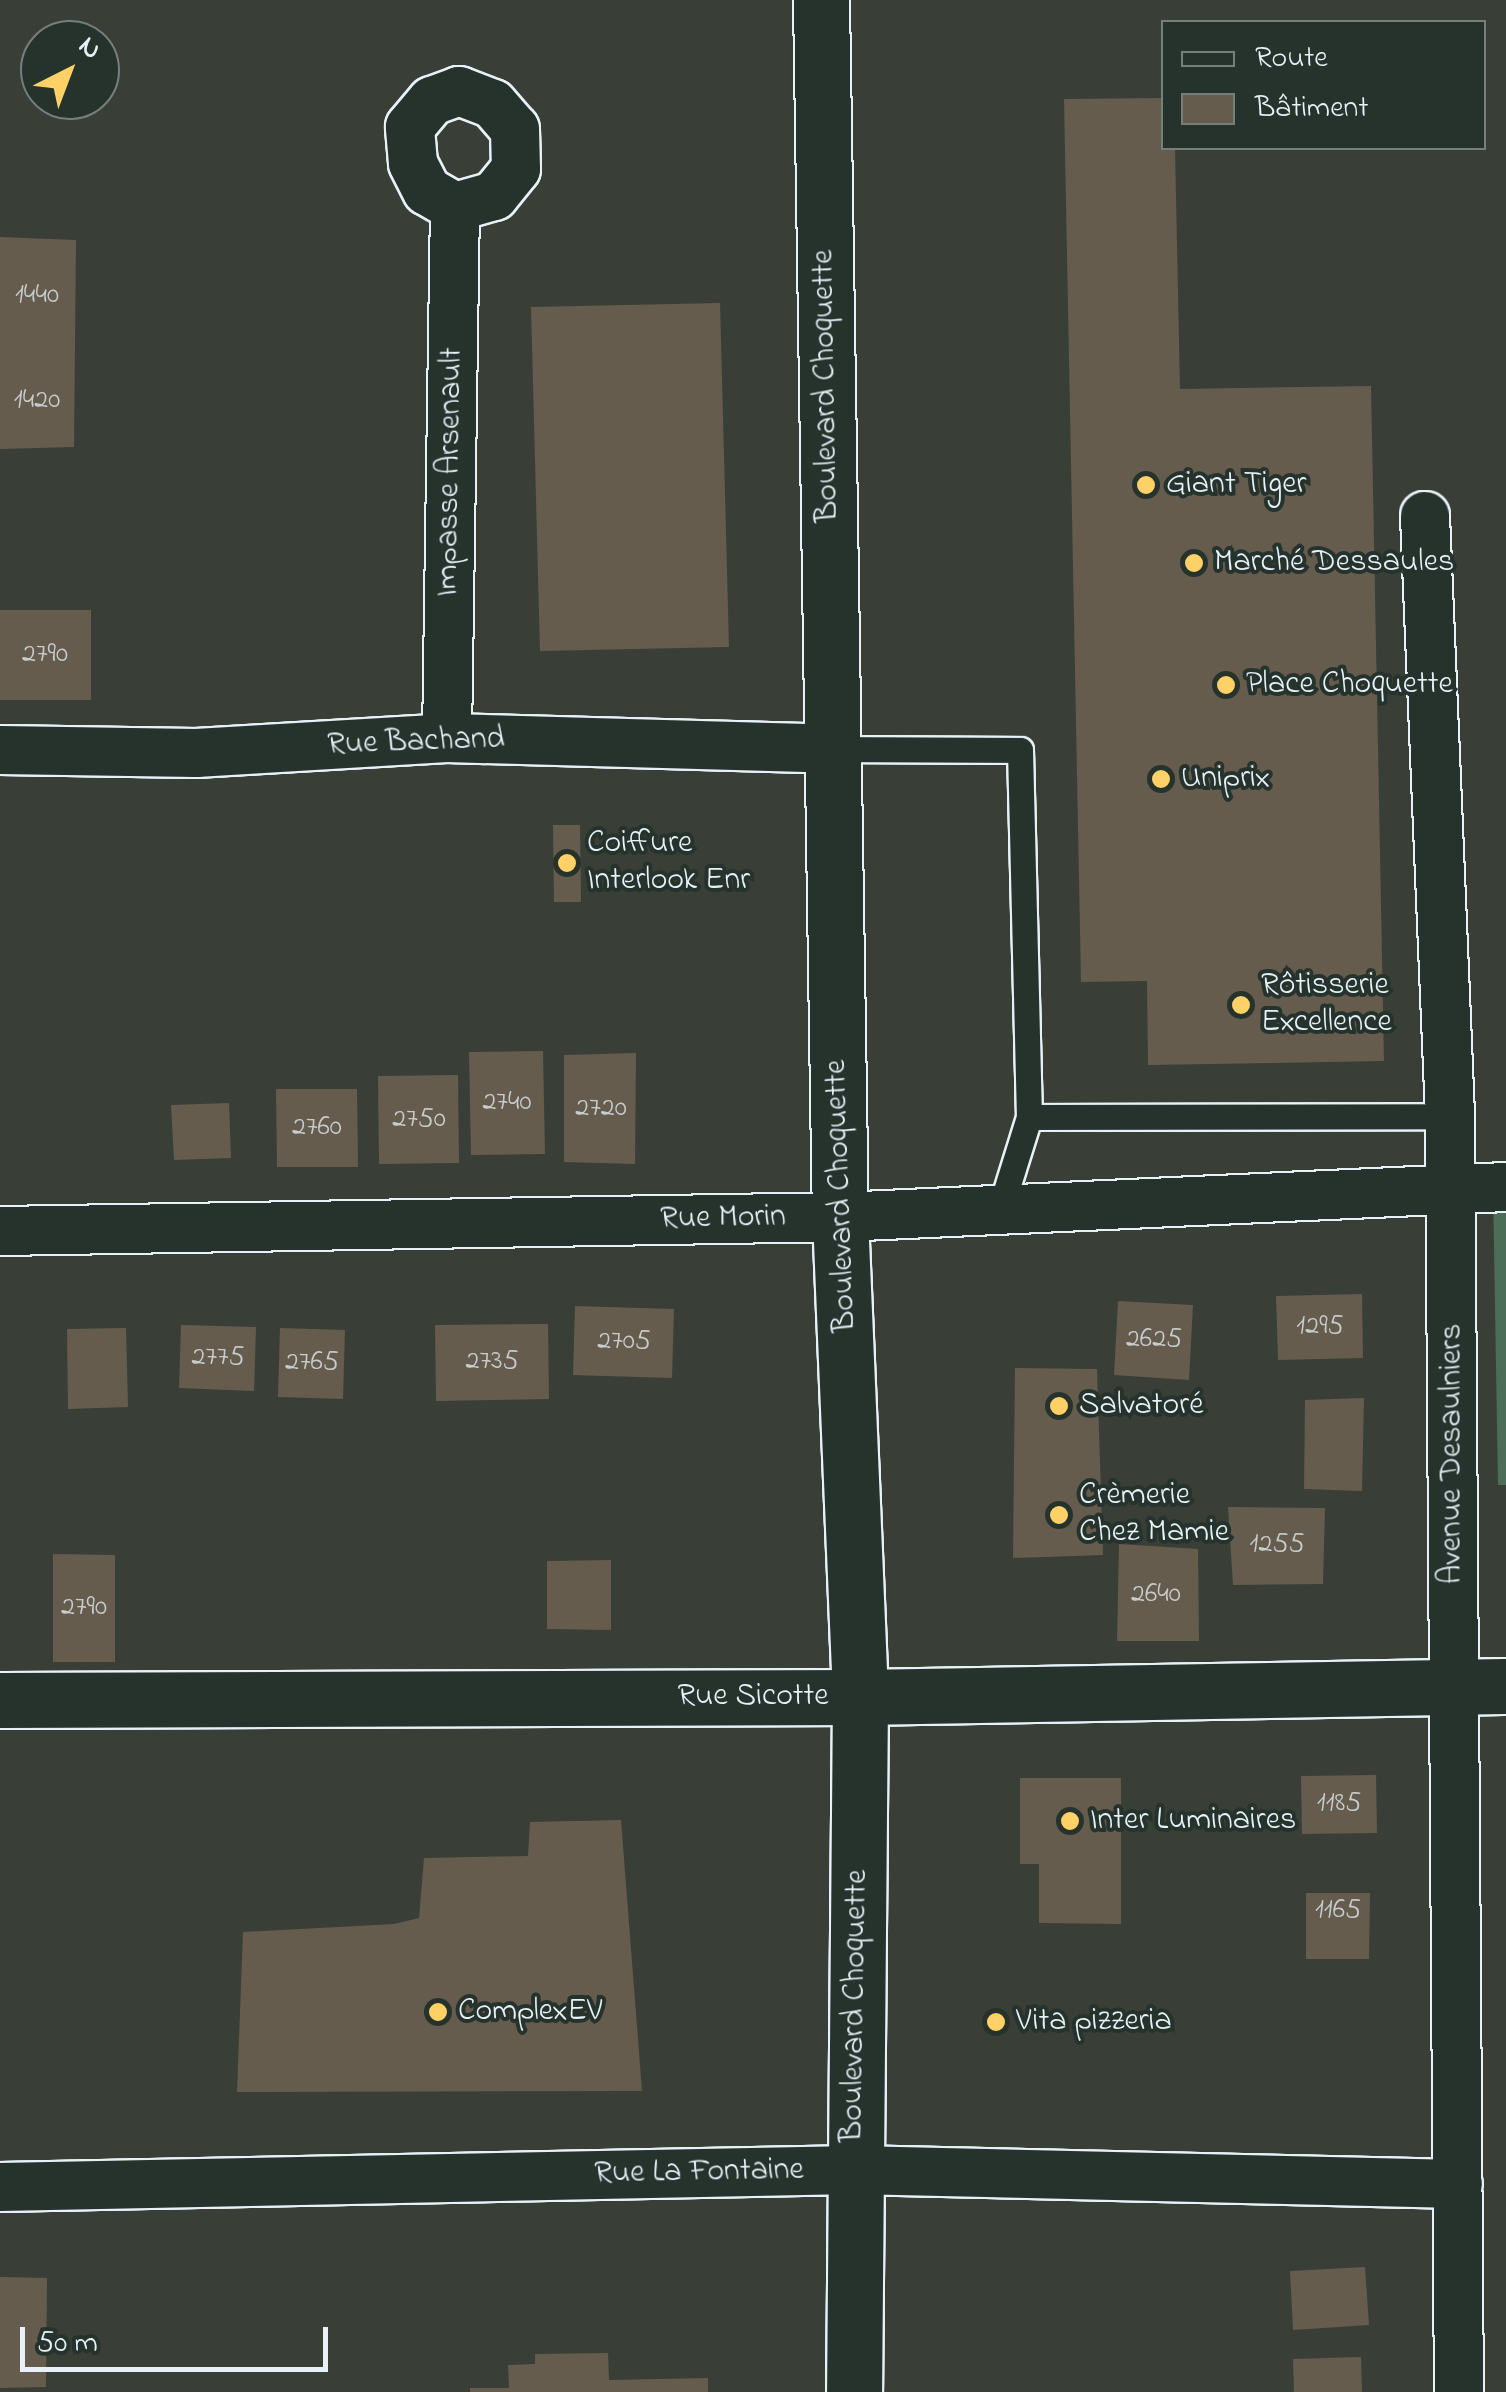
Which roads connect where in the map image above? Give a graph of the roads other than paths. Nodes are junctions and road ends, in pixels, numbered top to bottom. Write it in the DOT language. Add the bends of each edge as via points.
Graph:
graph roads {
  1 [pos="821,0"];
  2 [pos="454,207"];
  3 [pos="1424,516"];
  4 [pos="447,738"];
  5 [pos="833,749"];
  6 [pos="0,750"];
  7 [pos="1450,1116"];
  8 [pos="1029,1118"];
  9 [pos="1506,1187"];
  10 [pos="1451,1188"];
  11 [pos="1001,1207"];
  12 [pos="840,1216"];
  13 [pos="0,1231"];
  14 [pos="1480,1687"];
  15 [pos="860,1697"];
  16 [pos="0,1700"];
  17 [pos="854,2170"];
  18 [pos="1458,2184"];
  19 [pos="0,2187"];
  20 [pos="854,2392"];
  21 [pos="1459,2392"];
  1 -- 5 [label="main road, Boulevard Choquette"];
  2 -- 4 [label="street, Impasse Arsenault"];
  3 -- 7 [label="street, Avenue Desaulniers"];
  4 -- 5 [label="street, Rue Bachand"];
  4 -- 6 [label="street, Rue Bachand" via="196,753"];
  5 -- 8 [label="lane" via="1020,750"];
  5 -- 12 [label="main road, Boulevard Choquette"];
  7 -- 8 [label="lane"];
  7 -- 10 [label="street, Avenue Desaulniers"];
  8 -- 11 [label="lane"];
  9 -- 10 [label="street, Rue Morin"];
  10 -- 11 [label="street, Rue Morin"];
  10 -- 14 [label="street, Avenue Desaulniers"];
  11 -- 12 [label="street, Rue Morin"];
  12 -- 13 [label="street, Rue Morin"];
  12 -- 15 [label="main road, Boulevard Choquette"];
  14 -- 15 [label="main road, Rue Sicotte"];
  14 -- 18 [label="street, Avenue Desaulniers"];
  15 -- 16 [label="main road, Rue Sicotte"];
  15 -- 17 [label="main road, Boulevard Choquette"];
  17 -- 18 [label="street, Rue La Fontaine"];
  17 -- 19 [label="street, Rue La Fontaine"];
  17 -- 20 [label="main road, Boulevard Choquette"];
  18 -- 21 [label="street, Avenue Desaulniers"];
}
